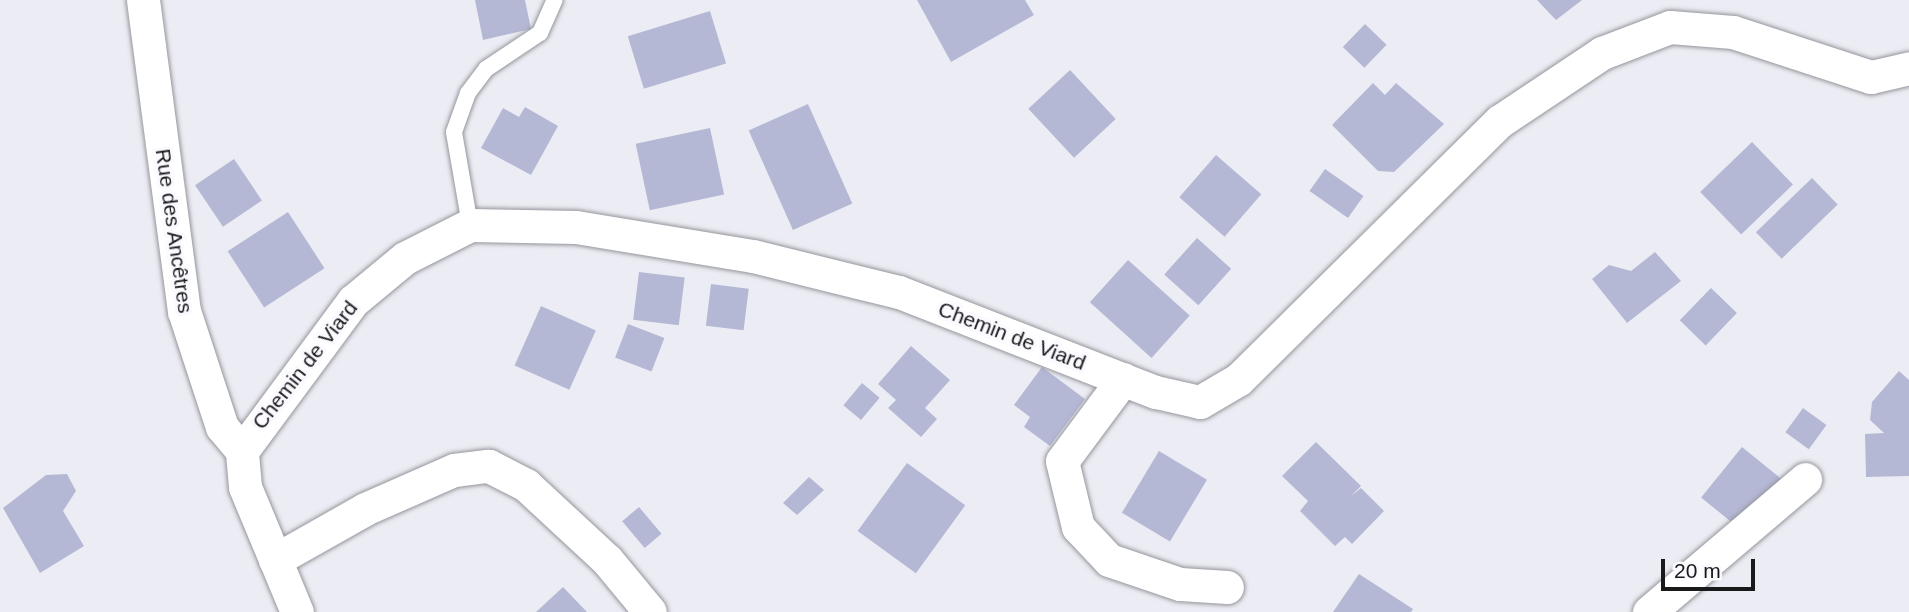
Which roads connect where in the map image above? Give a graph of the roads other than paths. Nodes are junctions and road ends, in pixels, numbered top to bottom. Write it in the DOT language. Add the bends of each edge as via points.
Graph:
graph roads {
  1 [pos="143,0"];
  2 [pos="555,0"];
  3 [pos="1909,68"];
  4 [pos="470,225"];
  5 [pos="1123,379"];
  6 [pos="242,451"];
  7 [pos="1805,479"];
  8 [pos="275,560"];
  9 [pos="1227,587"];
  10 [pos="297,612"];
  11 [pos="650,612"];
  12 [pos="1649,612"];
  1 -- 6 [label="street, Rue des Ancêtres" via="184,311 222,427"];
  2 -- 4 [label="lane" via="540,33 486,69 468,93 454,132"];
  3 -- 5 [label="street, Chemin de Viard" via="1871,77 1733,32 1670,27 1602,52 1500,121 1239,379 1200,401"];
  4 -- 5 [label="street, Chemin de Viard" via="576,227 753,256 899,292"];
  4 -- 6 [label="street, Chemin de Viard" via="405,258 353,300"];
  5 -- 9 [label="street" via="1062,461 1078,527 1110,560 1180,584"];
  6 -- 8 [label="street, Chemin de Viard" via="245,487"];
  7 -- 12 [label="street"];
  8 -- 10 [label="street, Chemin de Viard"];
  8 -- 11 [label="street" via="365,509 454,470 489,466 526,485 607,560"];
}
